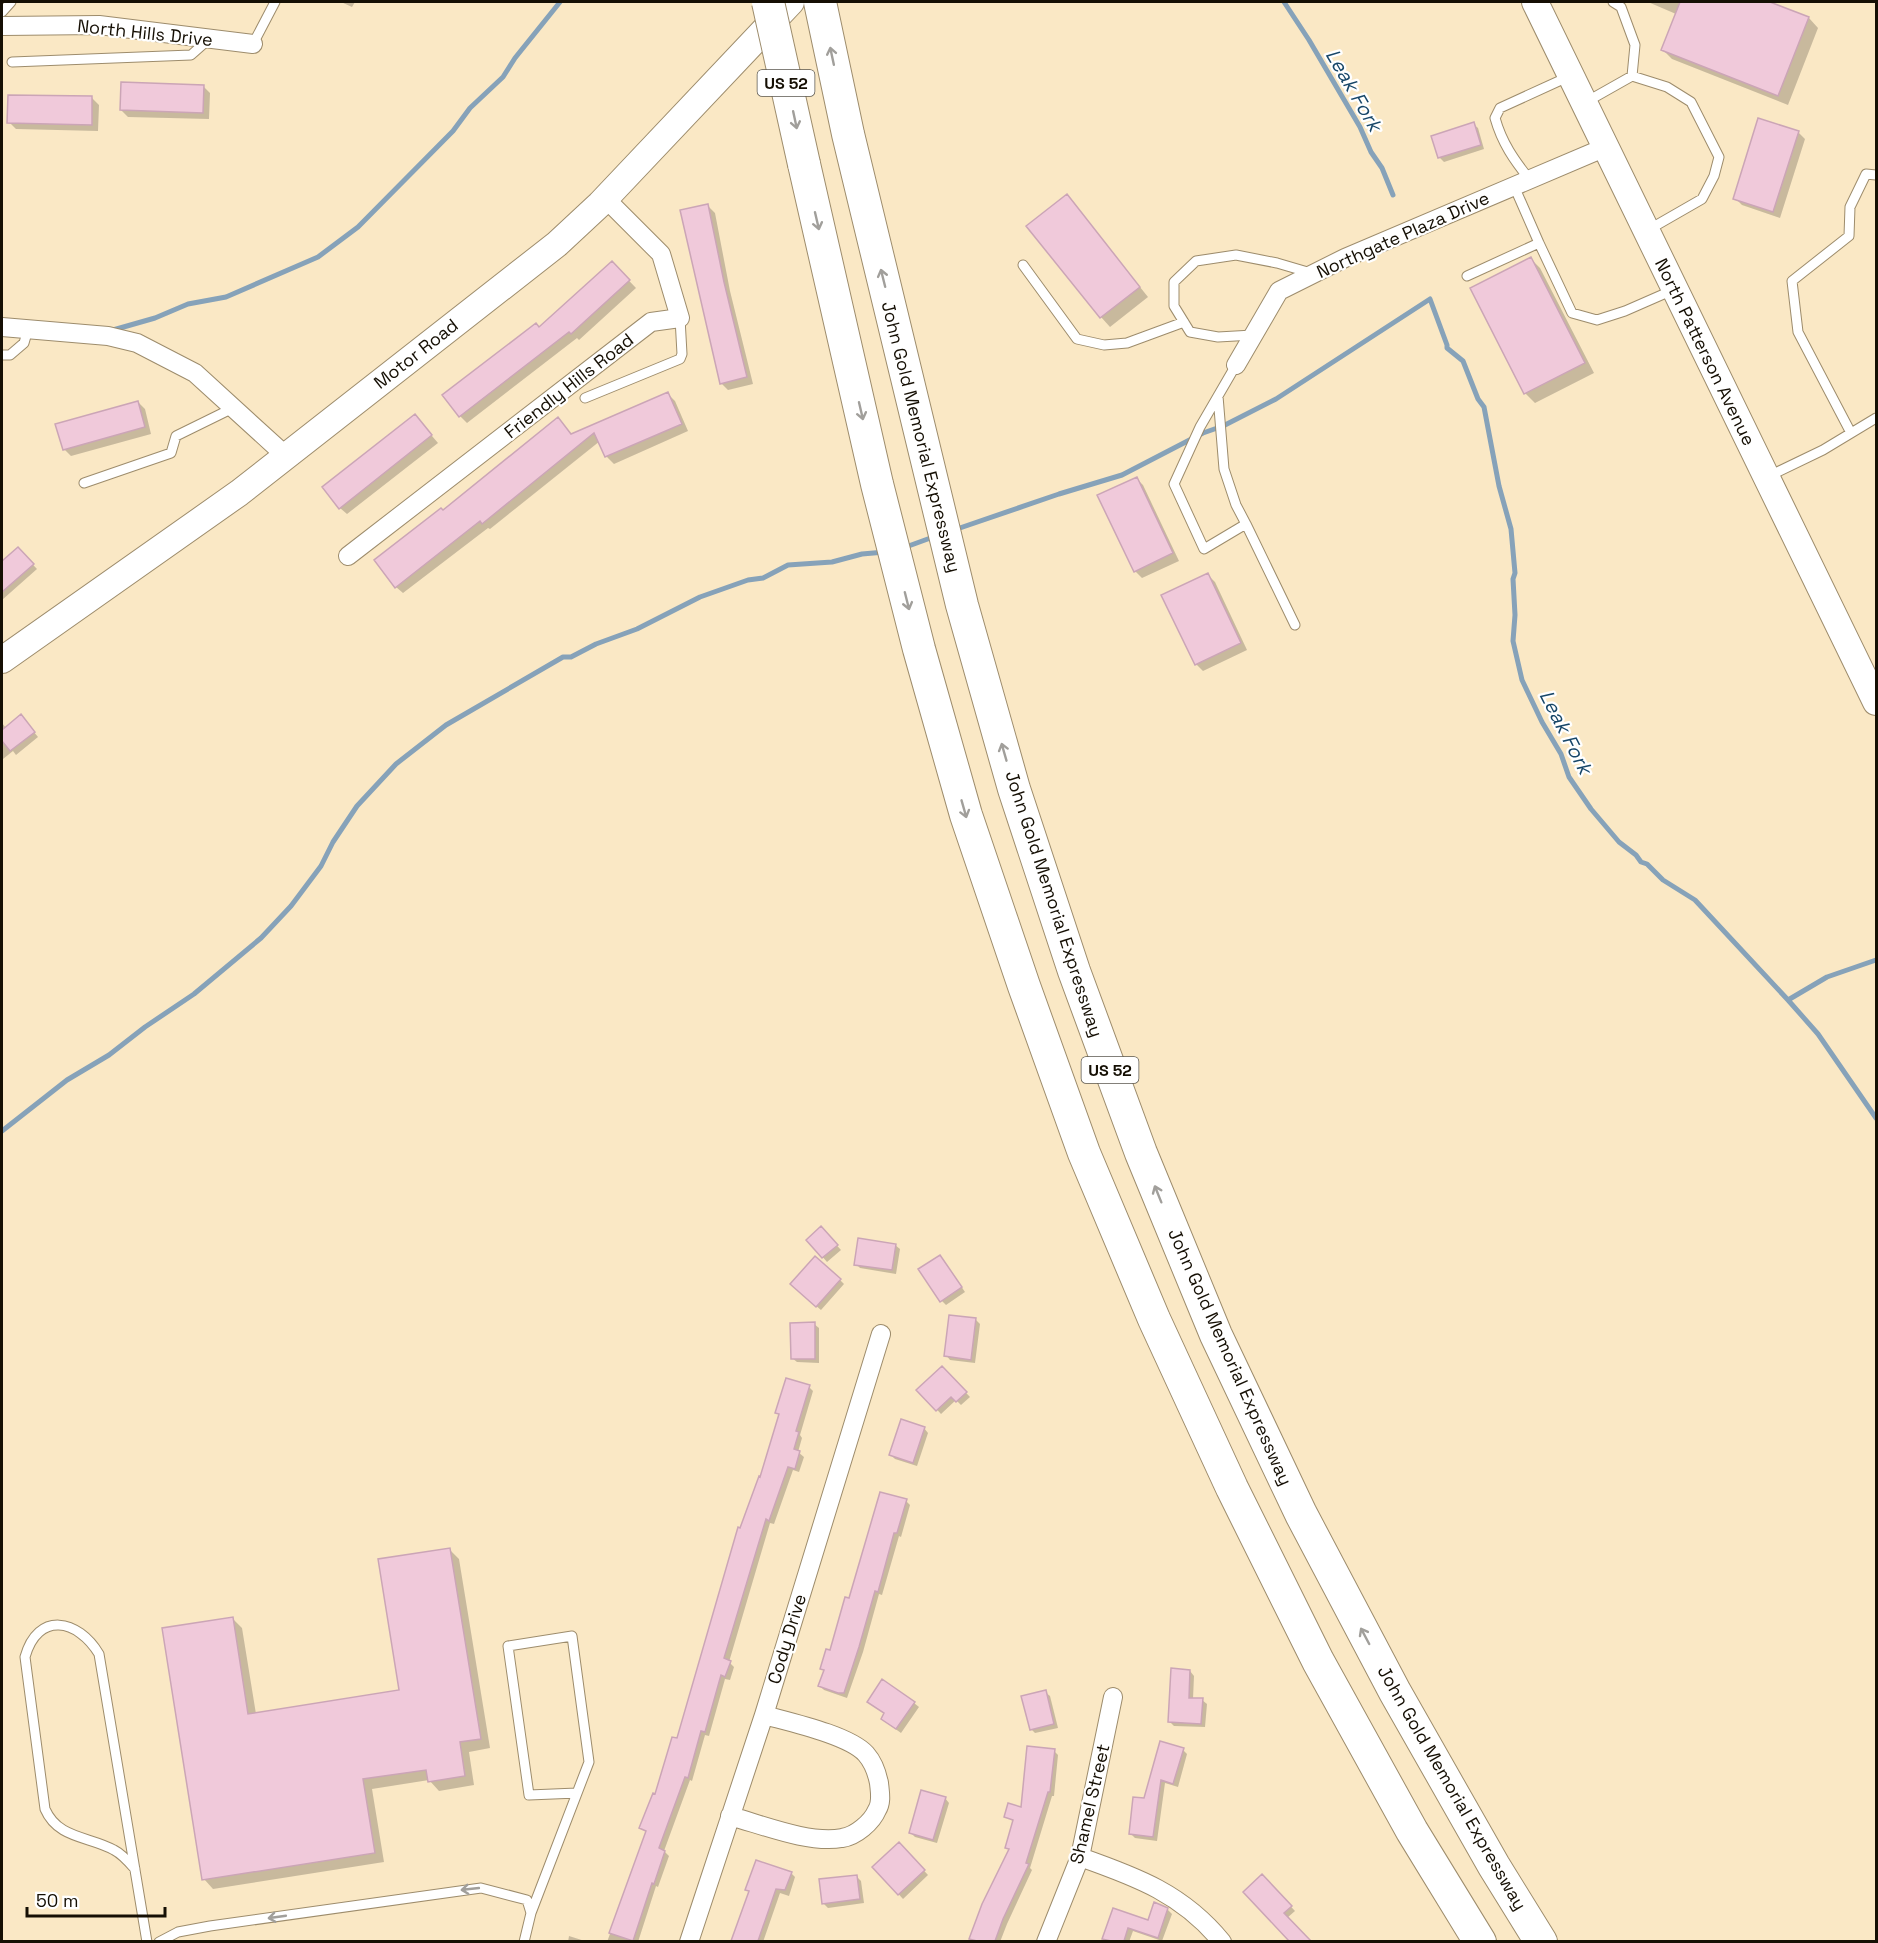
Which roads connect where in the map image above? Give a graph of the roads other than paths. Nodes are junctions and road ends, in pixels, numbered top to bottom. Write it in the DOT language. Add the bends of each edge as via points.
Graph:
graph roads {
  1 [pos="11,2"];
  2 [pos="275,2"];
  3 [pos="768,2"];
  4 [pos="791,2"];
  5 [pos="820,2"];
  6 [pos="1535,2"];
  7 [pos="1612,2"];
  8 [pos="2,12"];
  9 [pos="2,26"];
  10 [pos="210,39"];
  11 [pos="253,44"];
  12 [pos="12,62"];
  13 [pos="1571,75"];
  14 [pos="1632,76"];
  15 [pos="1584,103"];
  16 [pos="1606,147"];
  17 [pos="1876,175"];
  18 [pos="1522,183"];
  19 [pos="605,198"];
  20 [pos="1646,231"];
  21 [pos="1539,243"];
  22 [pos="1023,265"];
  23 [pos="1313,274"];
  24 [pos="1467,276"];
  25 [pos="1675,289"];
  26 [pos="680,318"];
  27 [pos="1184,322"];
  28 [pos="2,327"];
  29 [pos="28,329"];
  30 [pos="1253,335"];
  31 [pos="2,355"];
  32 [pos="1236,365"];
  33 [pos="1218,396"];
  34 [pos="585,398"];
  35 [pos="233,408"];
  36 [pos="1876,418"];
  37 [pos="1851,433"];
  38 [pos="286,456"];
  39 [pos="1767,477"];
  40 [pos="84,483"];
  41 [pos="1246,524"];
  42 [pos="348,556"];
  43 [pos="1295,625"];
  44 [pos="2,660"];
  45 [pos="1876,698"];
  46 [pos="880,1334"];
  47 [pos="1113,1697"];
  48 [pos="764,1715"];
  49 [pos="577,1793"];
  50 [pos="730,1816"];
  51 [pos="1080,1857"];
  52 [pos="135,1869"];
  53 [pos="531,1913"];
  54 [pos="147,1941"];
  55 [pos="159,1941"];
  56 [pos="524,1941"];
  57 [pos="689,1941"];
  58 [pos="1046,1941"];
  59 [pos="1222,1941"];
  60 [pos="1480,1941"];
  61 [pos="1541,1941"];
  1 -- 8 [label="lane"];
  2 -- 11 [label="lane"];
  3 -- 60 [label="highway, US 52, one-way, bridge" via="877,484 938,715 966,815 1084,1153 1154,1319 1287,1600 1412,1831"];
  4 -- 19 [label="street, Motor Road"];
  61 -- 5 [label="highway, John Gold Memorial Expressway / US 52, one-way" via="1395,1692 1301,1514 1216,1335 1141,1153 1074,971 1014,789 962,605 848,134"];
  6 -- 13 [label="street, North Patterson Avenue"];
  7 -- 14 [label="lane" via="1621,7 1635,45"];
  9 -- 10 [label="street, North Hills Drive" via="99,25"];
  10 -- 11 [label="street, North Hills Drive"];
  10 -- 12 [label="lane" via="191,55"];
  13 -- 15 [label="street, North Patterson Avenue"];
  13 -- 18 [label="lane" via="1500,108 1495,118"];
  14 -- 15 [label="lane"];
  14 -- 20 [label="lane" via="1666,87 1691,102 1719,158 1702,199"];
  15 -- 16 [label="street, North Patterson Avenue"];
  16 -- 18 [label="street, Northgate Plaza Drive"];
  16 -- 20 [label="street, North Patterson Avenue"];
  17 -- 37 [label="lane" via="1866,174 1850,207 1849,236 1792,281 1798,332"];
  18 -- 21 [label="lane"];
  18 -- 23 [label="street, Northgate Plaza Drive"];
  19 -- 26 [label="street" via="661,254"];
  19 -- 38 [label="street, Motor Road" via="557,244"];
  20 -- 25 [label="street, North Patterson Avenue"];
  21 -- 24 [label="lane"];
  21 -- 25 [label="lane" via="1572,313 1597,320"];
  22 -- 27 [label="lane" via="1077,339 1104,345 1127,344"];
  23 -- 27 [label="lane" via="1236,255 1196,261 1174,282 1174,306"];
  23 -- 30 [label="street, Northgate Plaza Drive" via="1279,291"];
  25 -- 39 [label="street, North Patterson Avenue"];
  26 -- 34 [label="lane" via="680,359"];
  26 -- 42 [label="street, Friendly Hills Road" via="651,322"];
  27 -- 30 [label="lane" via="1190,332 1218,337"];
  28 -- 29 [label="street"];
  29 -- 31 [label="lane" via="24,342 10,355"];
  29 -- 35 [label="street" via="108,336 137,343 195,373"];
  30 -- 32 [label="street, Northgate Plaza Drive"];
  32 -- 33 [label="lane"];
  33 -- 41 [label="lane" via="1224,469"];
  33 -- 41 [label="lane" via="1174,484 1204,549"];
  35 -- 38 [label="street"];
  35 -- 40 [label="lane" via="176,436 171,453"];
  36 -- 37 [label="lane"];
  37 -- 39 [label="lane"];
  38 -- 44 [label="street, Motor Road"];
  39 -- 45 [label="street, North Patterson Avenue"];
  41 -- 43 [label="lane"];
  46 -- 48 [label="street, Cody Drive"];
  47 -- 51 [label="street, Shamel Street"];
  48 -- 50 [label="street, Cody Drive"];
  48 -- 50 [label="street" via="830,1735 865,1754 878,1778 878,1810 859,1830 843,1838 823,1839"];
  49 -- 49 [label="lane" via="589,1762 572,1636 508,1646 529,1795"];
  49 -- 53 [label="lane"];
  50 -- 57 [label="street, Cody Drive"];
  51 -- 58 [label="street, Shamel Street"];
  51 -- 59 [label="street" via="1166,1892 1187,1906"];
  52 -- 52 [label="lane" via="99,1654 76,1628 65,1624 52,1626 32,1642 25,1657 45,1809 50,1819 68,1833 113,1849"];
  52 -- 54 [label="lane"];
  53 -- 55 [label="lane, one-way" via="527,1900 481,1888 178,1932"];
  53 -- 56 [label="lane"];
}
